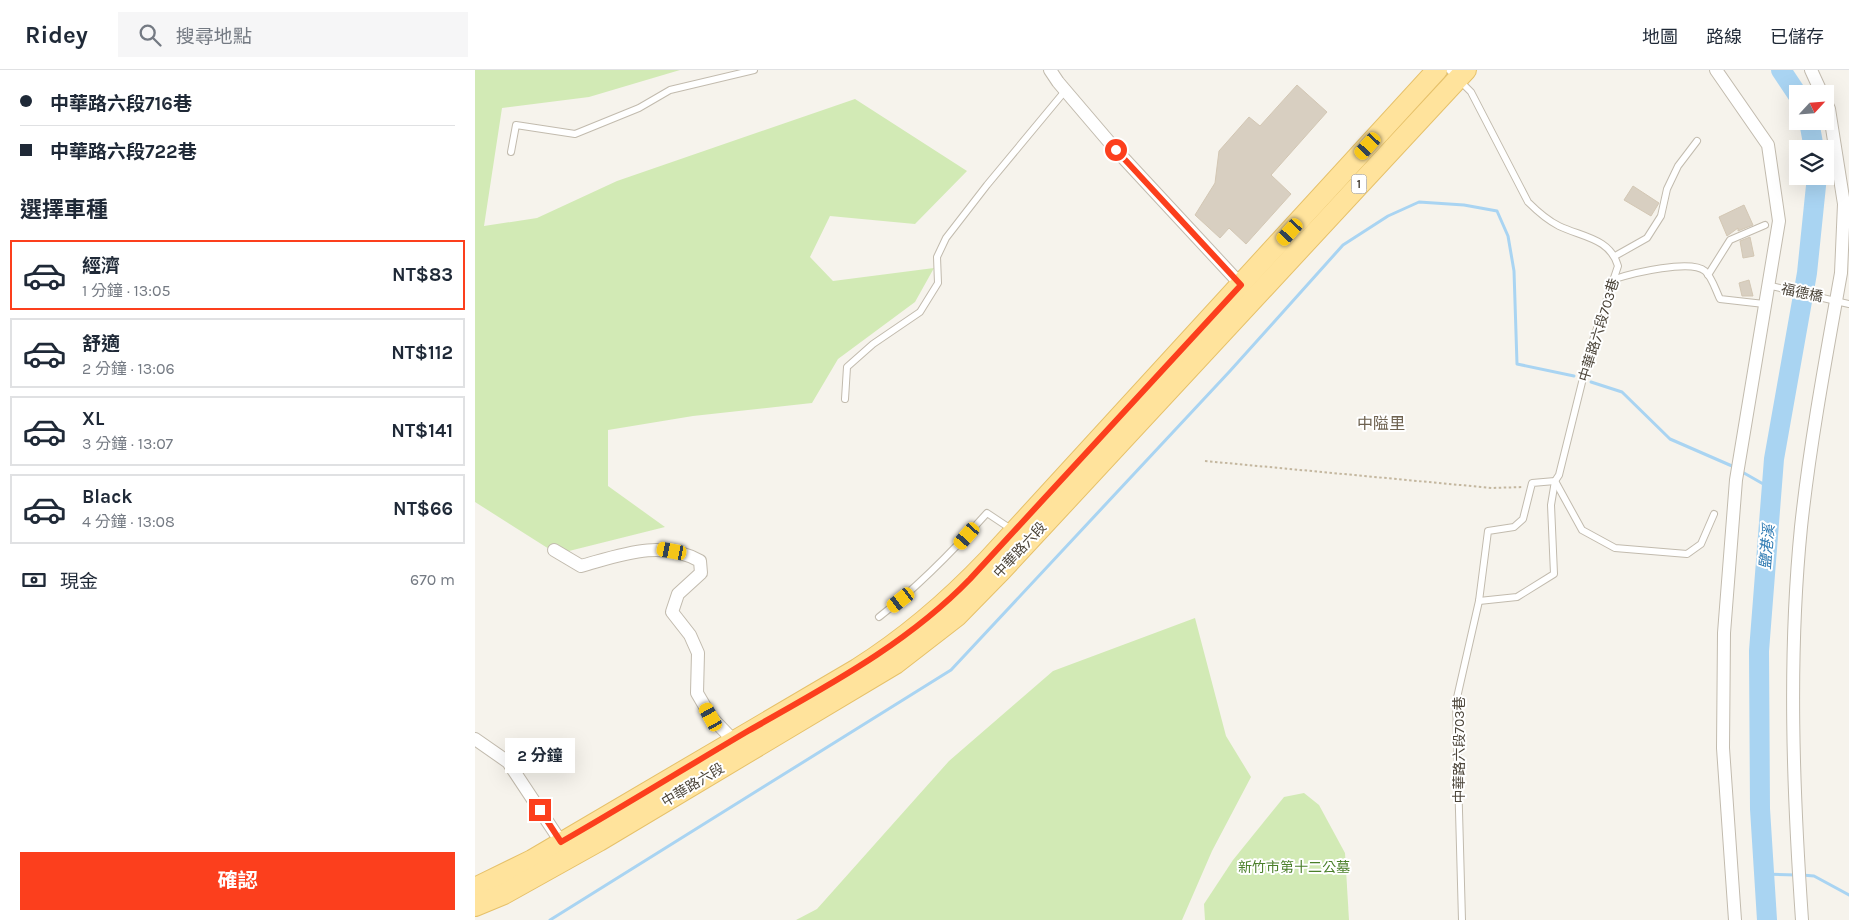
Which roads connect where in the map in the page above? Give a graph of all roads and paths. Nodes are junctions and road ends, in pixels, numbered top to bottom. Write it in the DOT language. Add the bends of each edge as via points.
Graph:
graph roads {
  1 [pos="754,70"];
  2 [pos="1051,70"];
  3 [pos="1437,70"];
  4 [pos="1716,70"];
  5 [pos="1811,70"];
  6 [pos="1458,73"];
  7 [pos="1818,85"];
  8 [pos="1065,91"];
  9 [pos="1832,130"];
  10 [pos="1697,141"];
  11 [pos="511,152"];
  12 [pos="1765,226"];
  13 [pos="1615,256"];
  14 [pos="1708,274"];
  15 [pos="1615,279"];
  16 [pos="1767,285"];
  17 [pos="1247,291"];
  18 [pos="1836,300"];
  19 [pos="1764,304"];
  20 [pos="1849,304"];
  21 [pos="845,398"];
  22 [pos="1205,462"];
  23 [pos="1555,481"];
  24 [pos="1531,487"];
  25 [pos="1714,514"];
  26 [pos="1014,532"];
  27 [pos="554,550"];
  28 [pos="1479,601"];
  29 [pos="879,618"];
  30 [pos="475,739"];
  31 [pos="733,740"];
  32 [pos="594,833"];
  33 [pos="561,842"];
  34 [pos="475,888"];
  35 [pos="475,906"];
  36 [pos="1462,920"];
  37 [pos="1735,920"];
  38 [pos="1802,920"];
  1 -- 11 [label="lane" via="670,90 639,108 575,134 516,125"];
  2 -- 8 [label="street"];
  3 -- 17 [label="main road, 中華路六段 / 1"];
  4 -- 16 [label="street" via="1767,145 1779,221"];
  5 -- 7 [label="street"];
  6 -- 13 [label="lane" via="1490,126 1528,202 1541,215 1601,243"];
  6 -- 17 [label="main road, 中華路六段 / 1"];
  8 -- 17 [label="street"];
  8 -- 21 [label="lane" via="945,238 937,257 938,283 920,312 873,344 847,367"];
  9 -- 18 [label="street" via="1844,204 1841,274"];
  10 -- 13 [label="lane" via="1678,166 1667,189 1661,216 1647,238"];
  12 -- 14 [label="lane" via="1730,240"];
  13 -- 15 [label="lane, 中華路六段703巷" via="1618,266"];
  14 -- 15 [label="lane" via="1695,267 1678,267"];
  14 -- 19 [label="lane" via="1720,300"];
  15 -- 23 [label="lane, 中華路六段703巷" via="1591,346"];
  16 -- 18 [label="lane, 福德橋"];
  16 -- 19 [label="street"];
  17 -- 26 [label="main road, 中華路六段 / 1"];
  17 -- 32 [label="main road, 中華路六段 / 1" via="1002,570 940,631 870,680"];
  18 -- 20 [label="lane, 福德橋"];
  18 -- 38 [label="street" via="1800,538 1794,656"];
  19 -- 37 [label="street" via="1736,480 1724,633 1723,748"];
  22 -- 24 [label="path" via="1492,488"];
  23 -- 24 [label="lane" via="1532,483"];
  23 -- 25 [label="lane" via="1582,530 1615,548 1687,554 1701,544"];
  23 -- 28 [label="lane, 中華路六段703巷" via="1551,505 1554,574 1517,597"];
  24 -- 28 [label="lane, 中華路六段703巷" via="1523,519 1514,527 1488,531"];
  26 -- 29 [label="lane" via="987,513 947,559"];
  26 -- 31 [label="main road, 中華路六段 / 1" via="961,589 905,637 857,669"];
  27 -- 31 [label="street" via="581,566 658,548 687,554 700,561 701,573 677,594 672,612 691,635 699,653 697,693 711,717"];
  28 -- 36 [label="lane, 中華路六段703巷" via="1456,702"];
  30 -- 33 [label="street" via="508,762"];
  31 -- 32 [label="main road, 中華路六段 / 1"];
  32 -- 33 [label="main road, 中華路六段 / 1"];
  32 -- 35 [label="main road, 中華路六段 / 1" via="504,894"];
  33 -- 34 [label="main road, 中華路六段 / 1"];
}
